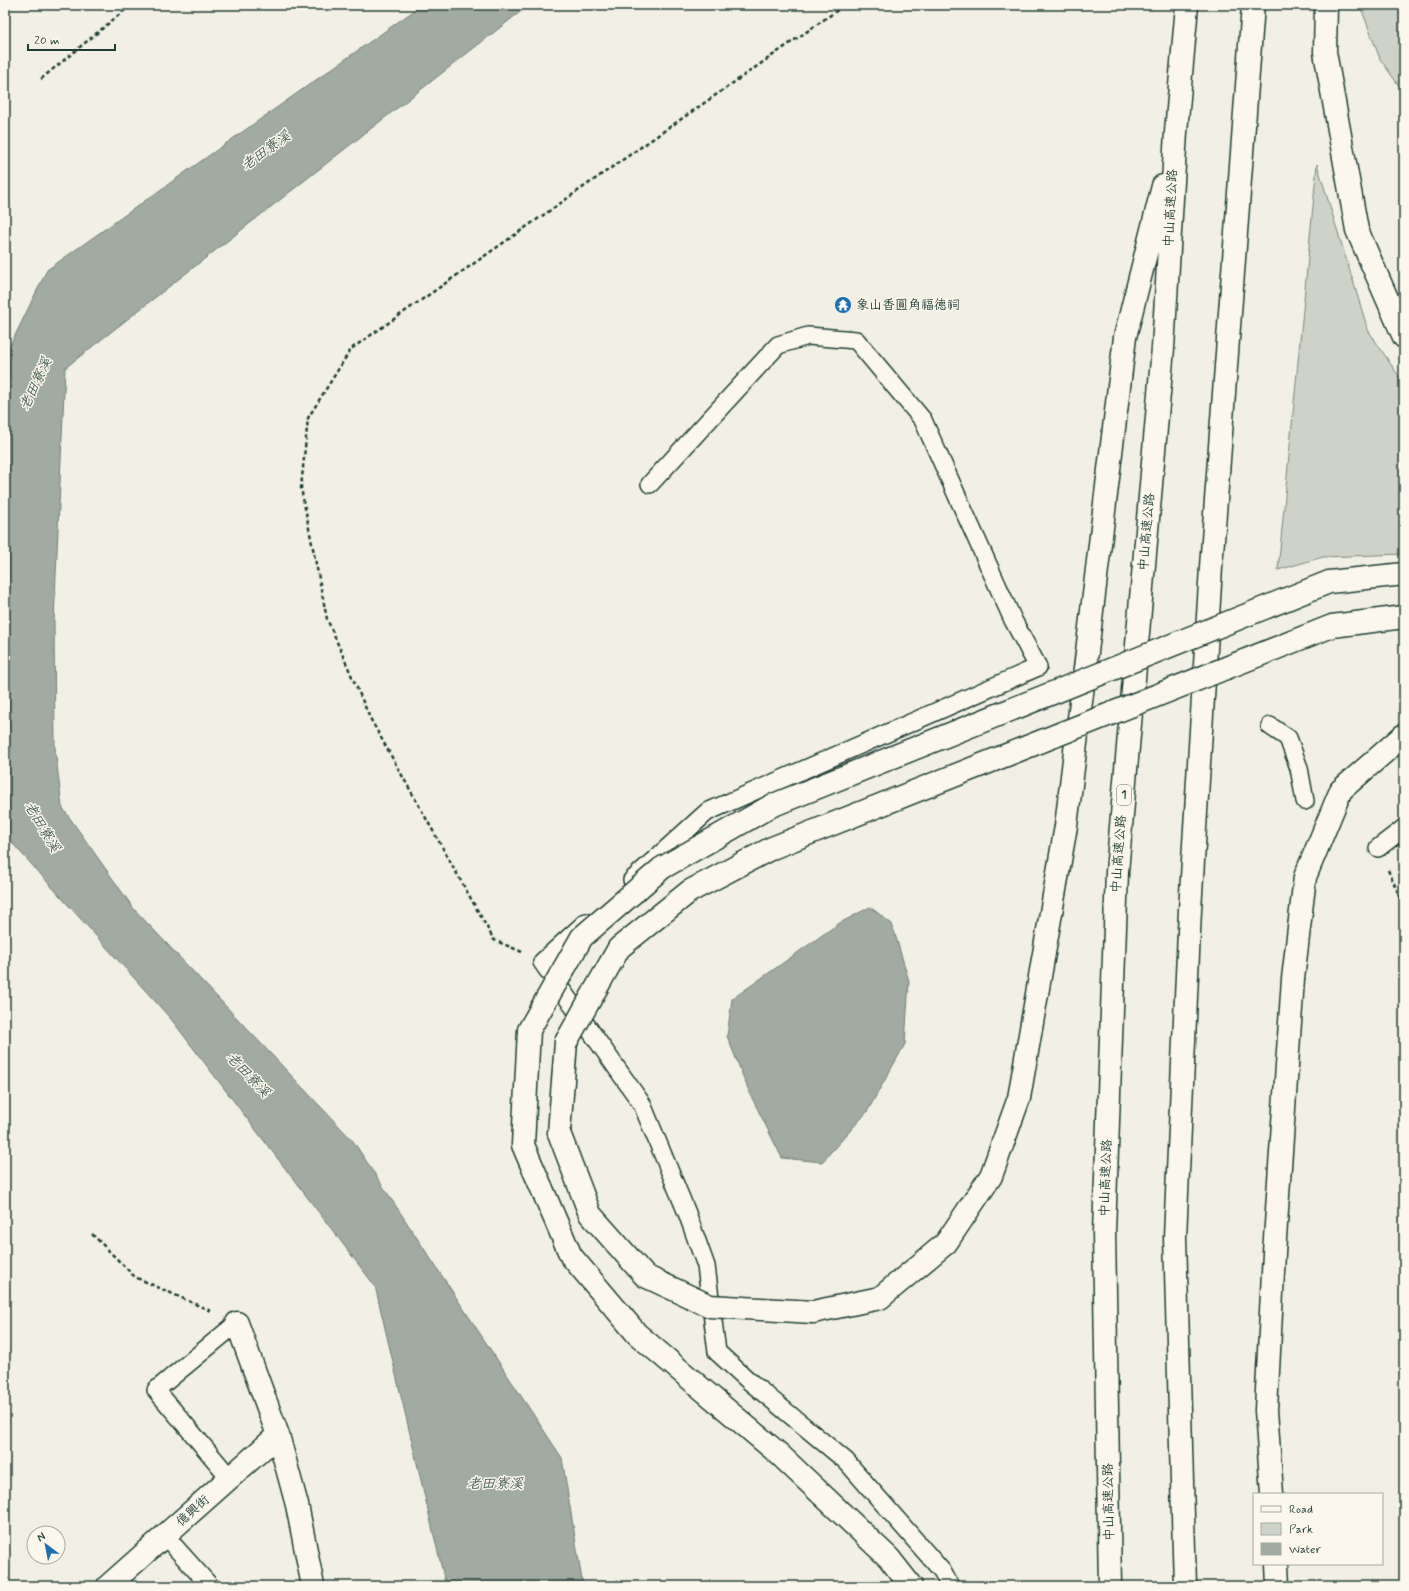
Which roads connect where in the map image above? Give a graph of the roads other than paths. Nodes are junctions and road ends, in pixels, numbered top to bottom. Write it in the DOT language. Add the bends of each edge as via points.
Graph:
graph roads {
  1 [pos="1187,5"];
  2 [pos="1253,5"];
  3 [pos="1326,5"];
  4 [pos="1176,132"];
  5 [pos="1404,337"];
  6 [pos="650,484"];
  7 [pos="1404,574"];
  8 [pos="1404,617"];
  9 [pos="1270,726"];
  10 [pos="1404,735"];
  11 [pos="1305,801"];
  12 [pos="1404,828"];
  13 [pos="1378,848"];
  14 [pos="237,1323"];
  15 [pos="278,1435"];
  16 [pos="230,1478"];
  17 [pos="1272,1493"];
  18 [pos="165,1536"];
  19 [pos="1277,1565"];
  20 [pos="108,1586"];
  21 [pos="210,1586"];
  22 [pos="313,1586"];
  23 [pos="911,1586"];
  24 [pos="950,1586"];
  25 [pos="1110,1586"];
  26 [pos="1185,1586"];
  27 [pos="1278,1586"];
  1 -- 4 [label="main road, 中山高速公路 / 1"];
  2 -- 26 [label="main road" via="1211,567 1175,1237"];
  3 -- 5 [label="main road" via="1325,52 1357,230"];
  4 -- 8 [label="main road, bridge" via="1125,337 1066,826 1019,1098 991,1176 946,1243 880,1298 813,1312 710,1306 645,1276 590,1214 559,1133 566,1042 619,948 690,891 772,848 1332,626"];
  4 -- 25 [label="main road, 中山高速公路 / 1" via="1163,348 1117,872 1104,1232"];
  6 -- 24 [label="lane" via="778,345 808,336 856,340 923,420 1013,620 1038,667 707,812 542,962 642,1104 687,1212 706,1266 717,1352 846,1462 942,1571"];
  7 -- 23 [label="main road, bridge" via="1329,582 771,806 662,868 582,937 528,1030 522,1145 571,1256 637,1334 779,1454 889,1558"];
  9 -- 11 [label="lane" via="1288,738 1299,768"];
  10 -- 17 [label="main road" via="1341,790 1305,876 1293,979 1266,1402"];
  12 -- 13 [label="lane"];
  14 -- 15 [label="main road"];
  14 -- 16 [label="lane" via="156,1390"];
  15 -- 16 [label="main road, 億興街"];
  15 -- 22 [label="main road" via="297,1505"];
  16 -- 18 [label="main road, 億興街"];
  18 -- 20 [label="main road, 億興街"];
  18 -- 21 [label="lane"];
  19 -- 27 [label="main road"];
}
